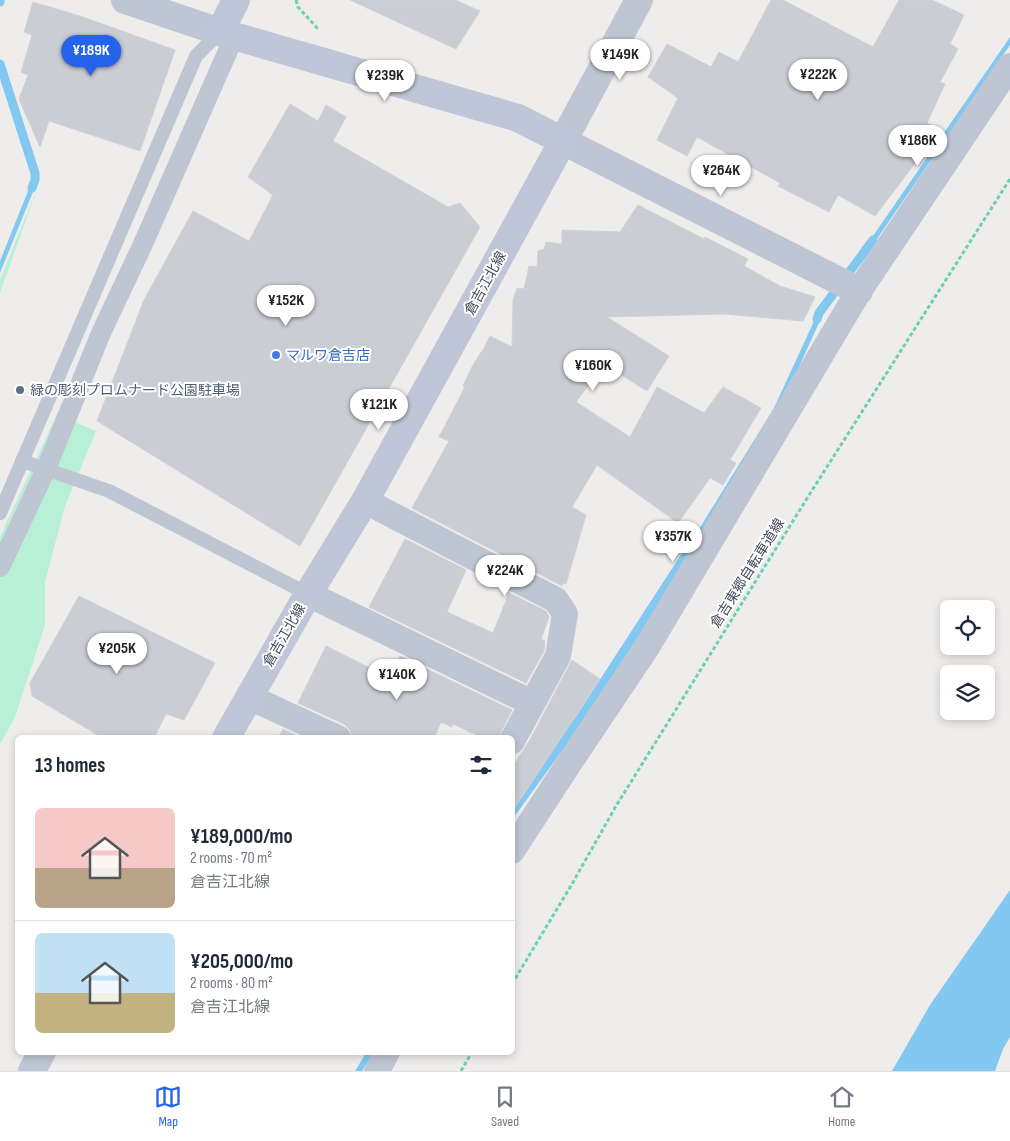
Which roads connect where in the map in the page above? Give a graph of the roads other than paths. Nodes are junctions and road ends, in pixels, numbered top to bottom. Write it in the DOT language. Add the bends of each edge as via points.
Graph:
graph roads {
  1 [pos="125,0"];
  2 [pos="236,0"];
  3 [pos="639,0"];
  4 [pos="227,35"];
  5 [pos="1010,66"];
  6 [pos="564,141"];
  7 [pos="859,292"];
  8 [pos="22,461"];
  9 [pos="46,469"];
  10 [pos="365,501"];
  11 [pos="0,513"];
  12 [pos="0,567"];
  13 [pos="308,594"];
  14 [pos="249,697"];
  15 [pos="532,703"];
  16 [pos="228,735"];
  17 [pos="331,735"];
  18 [pos="515,735"];
  19 [pos="522,819"];
  20 [pos="515,841"];
  21 [pos="40,1055"];
  22 [pos="385,1055"];
  23 [pos="32,1071"];
  24 [pos="376,1071"];
  1 -- 4 [label="street"];
  2 -- 4 [label="main road"];
  3 -- 6 [label="street"];
  4 -- 6 [label="main road" via="518,118"];
  4 -- 8 [label="lane" via="196,56"];
  4 -- 9 [label="street" via="144,244 101,333"];
  5 -- 7 [label="street"];
  6 -- 7 [label="street"];
  6 -- 10 [label="main road, 倉吉江北線"];
  7 -- 19 [label="street" via="647,647 570,762"];
  8 -- 9 [label="lane"];
  8 -- 11 [label="lane"];
  9 -- 12 [label="street"];
  9 -- 13 [label="lane" via="109,490"];
  10 -- 13 [label="main road, 倉吉江北線"];
  10 -- 15 [label="street" via="556,600 565,614 558,656"];
  13 -- 14 [label="main road, 倉吉江北線"];
  13 -- 15 [label="street"];
  14 -- 16 [label="main road, 倉吉江北線"];
  14 -- 17 [label="street"];
  15 -- 18 [label="street"];
  19 -- 20 [label="street"];
  21 -- 23 [label="main road"];
  22 -- 24 [label="street"];
}
